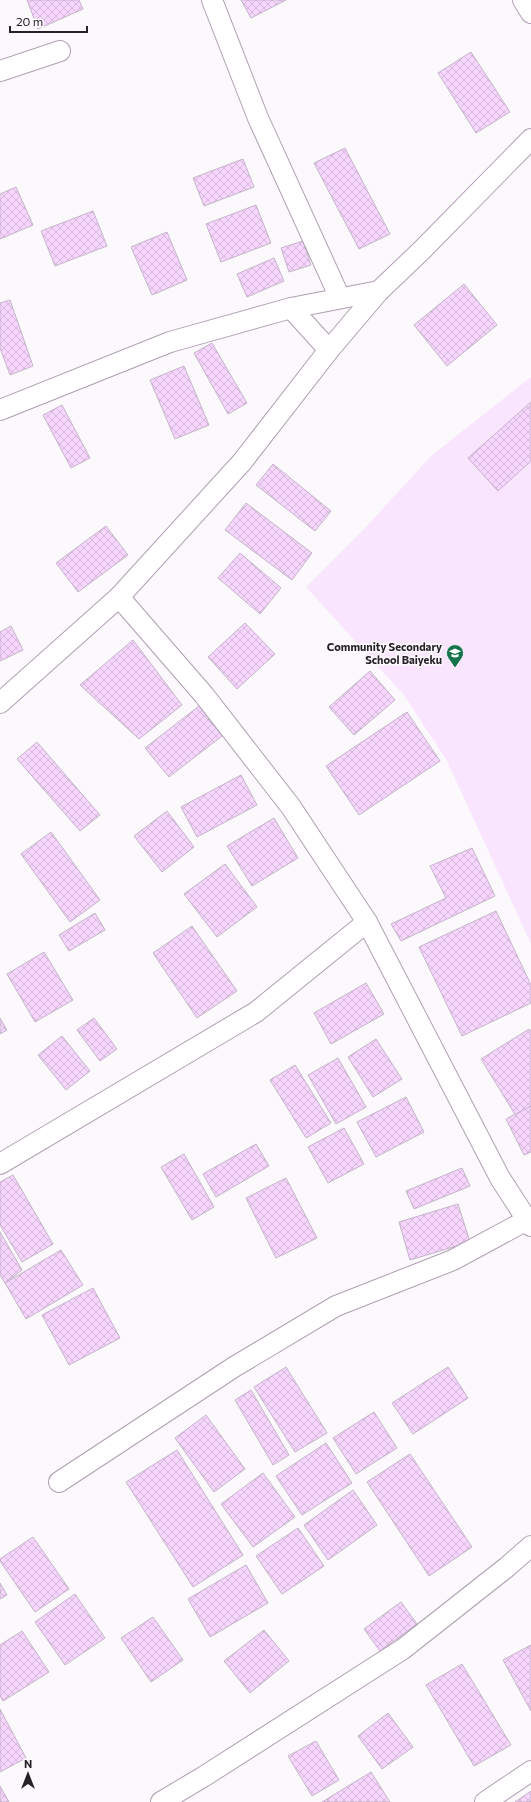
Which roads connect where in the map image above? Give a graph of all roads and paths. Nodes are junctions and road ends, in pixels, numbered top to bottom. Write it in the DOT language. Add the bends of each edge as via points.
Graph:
graph roads {
  1 [pos="212,0"];
  2 [pos="523,0"];
  3 [pos="531,13"];
  4 [pos="60,51"];
  5 [pos="0,71"];
  6 [pos="531,139"];
  7 [pos="379,291"];
  8 [pos="340,298"];
  9 [pos="291,308"];
  10 [pos="329,350"];
  11 [pos="0,410"];
  12 [pos="119,597"];
  13 [pos="0,703"];
  14 [pos="367,922"];
  15 [pos="0,1164"];
  16 [pos="529,1223"];
  17 [pos="59,1482"];
  18 [pos="531,1546"];
  19 [pos="531,1771"];
  20 [pos="161,1802"];
  21 [pos="485,1802"];
  1 -- 8 [label="street" via="258,118"];
  2 -- 3 [label="street"];
  4 -- 5 [label="street"];
  6 -- 7 [label="street"];
  7 -- 8 [label="street"];
  7 -- 10 [label="street"];
  8 -- 9 [label="street"];
  9 -- 10 [label="street"];
  9 -- 11 [label="street" via="170,342"];
  10 -- 12 [label="street" via="242,462"];
  12 -- 13 [label="street"];
  12 -- 14 [label="street" via="204,696 291,807"];
  14 -- 15 [label="street" via="256,1012"];
  14 -- 16 [label="street" via="500,1178"];
  16 -- 17 [label="street" via="453,1260 336,1306 234,1367"];
  18 -- 20 [label="street" via="403,1649"];
  19 -- 21 [label="street"];
}
